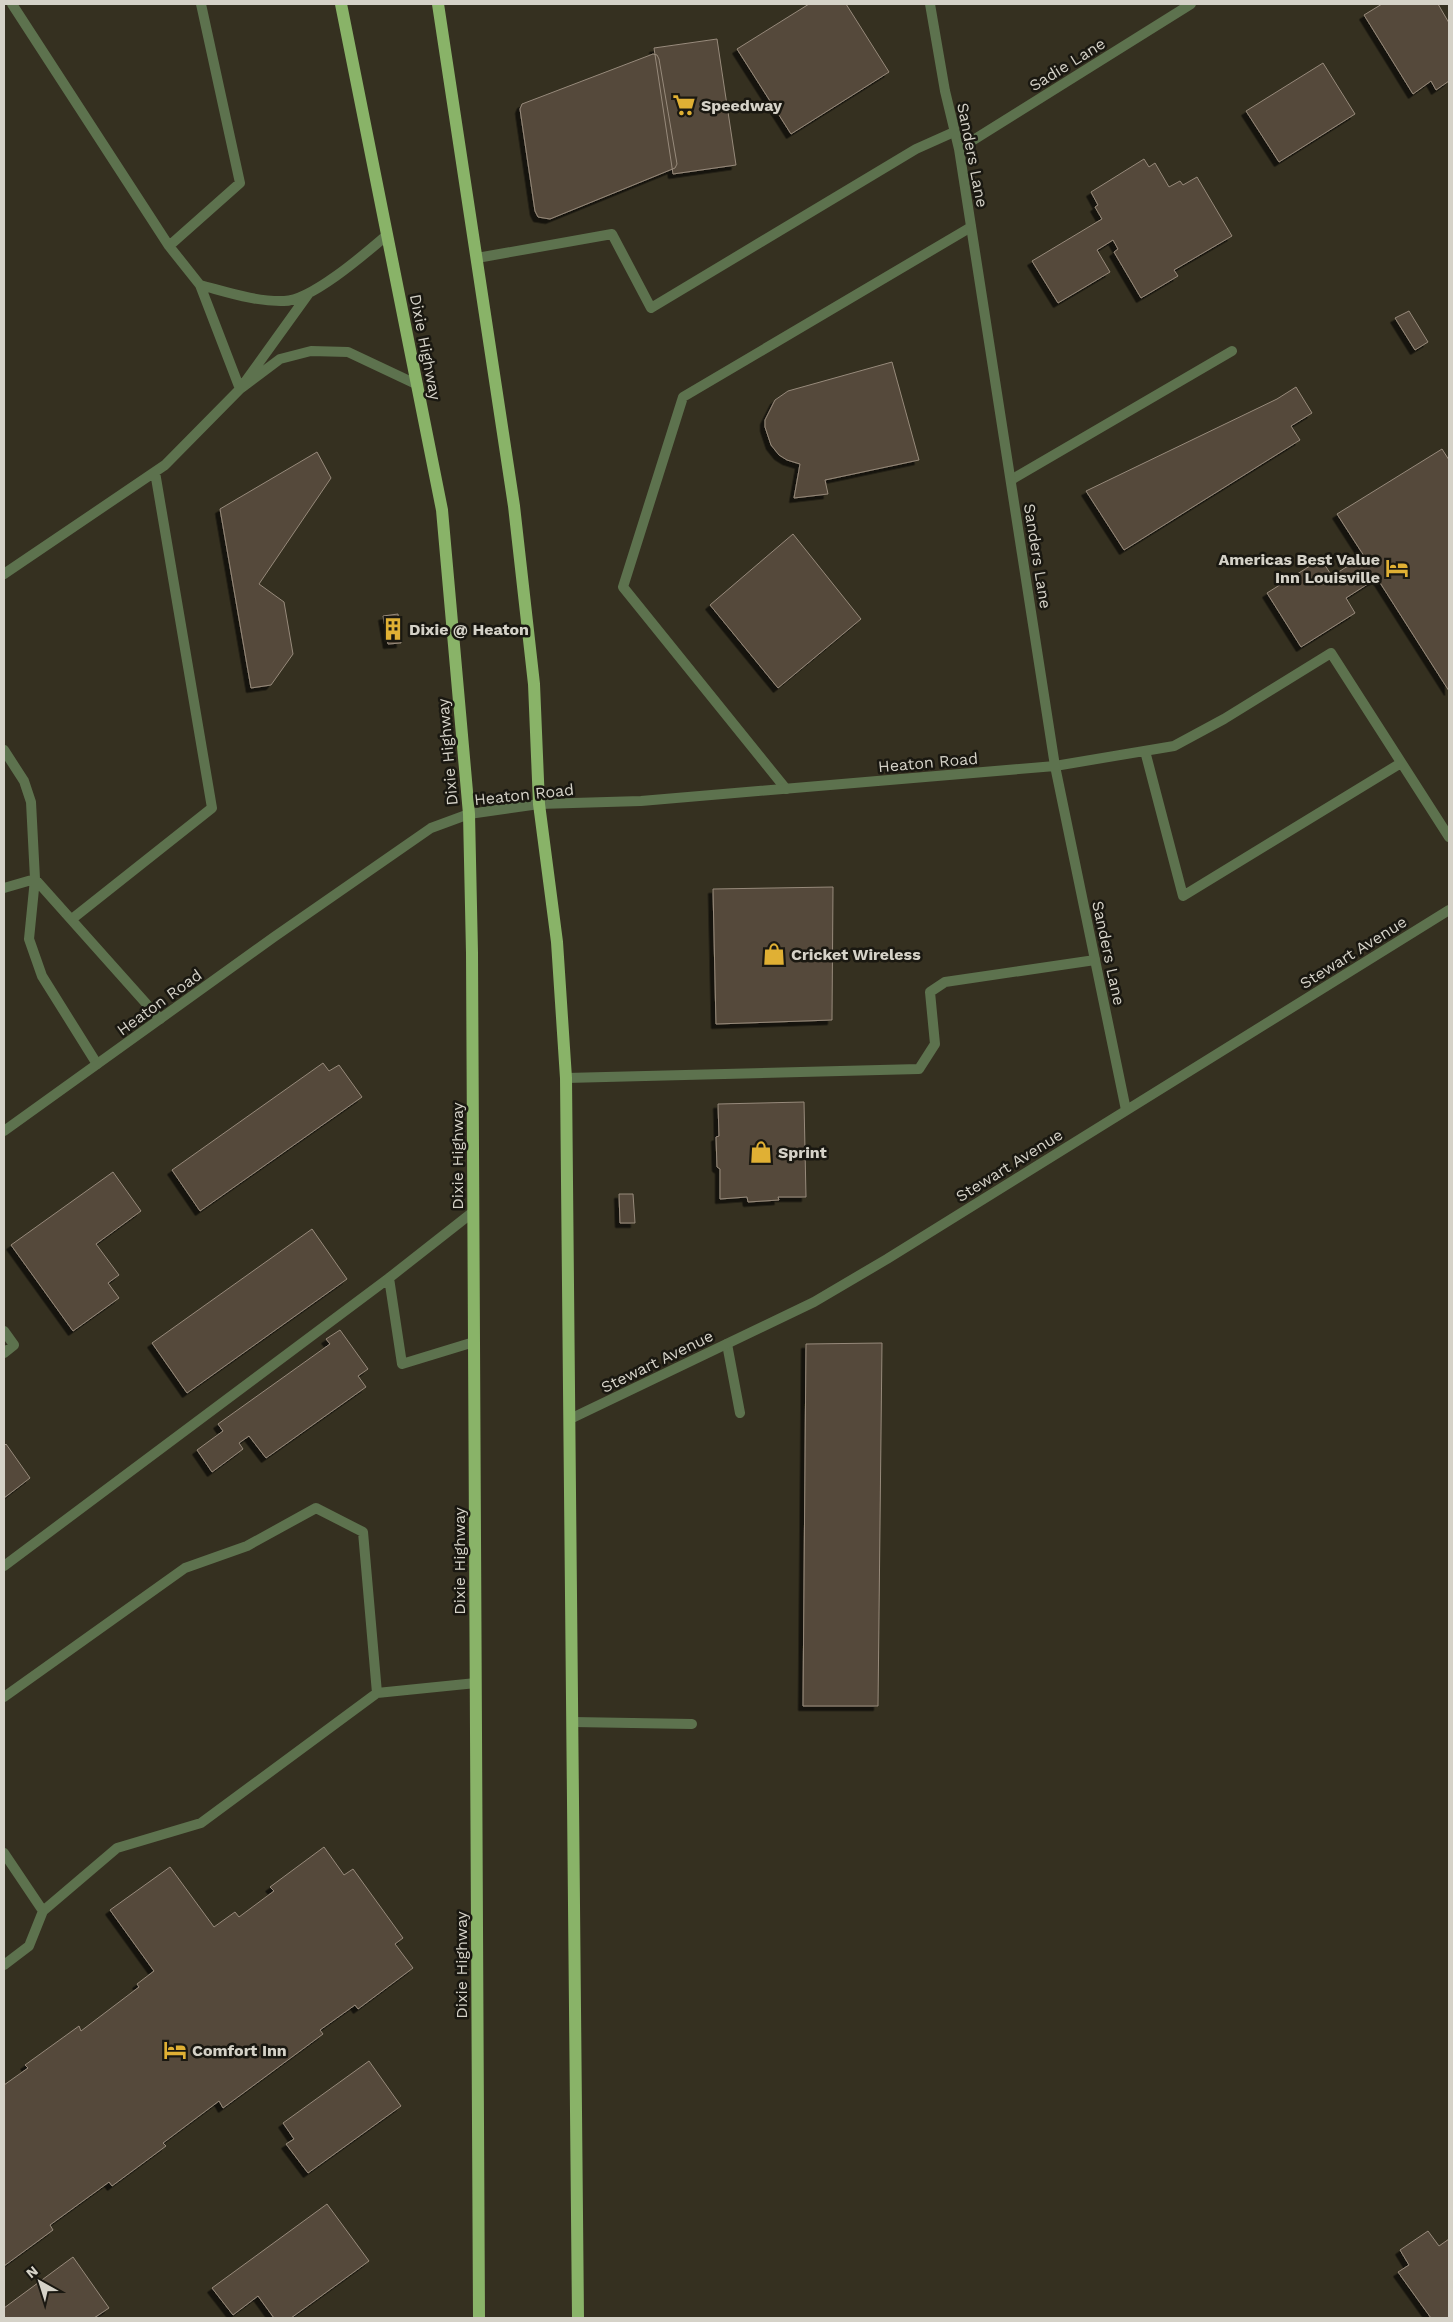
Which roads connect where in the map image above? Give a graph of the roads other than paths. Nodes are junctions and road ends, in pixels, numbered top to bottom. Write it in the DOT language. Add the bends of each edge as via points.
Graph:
graph roads {
  1 [pos="12,4"];
  2 [pos="201,4"];
  3 [pos="341,4"];
  4 [pos="438,4"];
  5 [pos="930,4"];
  6 [pos="1190,4"];
  7 [pos="954,132"];
  8 [pos="959,149"];
  9 [pos="971,227"];
  10 [pos="387,235"];
  11 [pos="169,246"];
  12 [pos="477,258"];
  13 [pos="200,285"];
  14 [pos="310,292"];
  15 [pos="1232,352"];
  16 [pos="418,385"];
  17 [pos="240,389"];
  18 [pos="155,472"];
  19 [pos="1011,480"];
  20 [pos="4,574"];
  21 [pos="4,750"];
  22 [pos="1145,751"];
  23 [pos="1401,763"];
  24 [pos="1055,766"];
  25 [pos="786,789"];
  26 [pos="539,804"];
  27 [pos="469,814"];
  28 [pos="1449,837"];
  29 [pos="35,879"];
  30 [pos="4,888"];
  31 [pos="1449,910"];
  32 [pos="72,919"];
  33 [pos="1095,960"];
  34 [pos="160,1019"];
  35 [pos="97,1064"];
  36 [pos="566,1078"];
  37 [pos="1126,1110"];
  38 [pos="4,1131"];
  39 [pos="473,1212"];
  40 [pos="389,1278"];
  41 [pos="4,1331"];
  42 [pos="474,1342"];
  43 [pos="727,1344"];
  44 [pos="4,1352"];
  45 [pos="740,1413"];
  46 [pos="570,1419"];
  47 [pos="4,1566"];
  48 [pos="476,1684"];
  49 [pos="377,1693"];
  50 [pos="4,1697"];
  51 [pos="573,1722"];
  52 [pos="692,1724"];
  53 [pos="4,1853"];
  54 [pos="43,1911"];
  55 [pos="4,1965"];
  56 [pos="479,2318"];
  57 [pos="578,2318"];
  1 -- 11 [label="street"];
  2 -- 11 [label="street" via="240,183"];
  3 -- 10 [label="main road, Dixie Highway"];
  4 -- 12 [label="main road"];
  5 -- 7 [label="street, Sanders Lane"];
  6 -- 8 [label="street, Sadie Lane"];
  7 -- 8 [label="street, Sanders Lane"];
  7 -- 12 [label="street" via="916,149 651,308 612,234"];
  8 -- 9 [label="street, Sanders Lane"];
  9 -- 19 [label="street, Sanders Lane"];
  9 -- 25 [label="street" via="683,397 623,587"];
  10 -- 14 [label="street" via="341,274"];
  10 -- 16 [label="main road, Dixie Highway"];
  11 -- 13 [label="street"];
  12 -- 26 [label="main road" via="514,506 534,684"];
  13 -- 14 [label="street" via="262,300 286,302"];
  13 -- 17 [label="street"];
  14 -- 17 [label="street"];
  15 -- 19 [label="street"];
  16 -- 17 [label="street" via="348,352 311,351 280,359"];
  16 -- 27 [label="main road, Dixie Highway" via="442,510"];
  17 -- 18 [label="street" via="166,465"];
  18 -- 20 [label="street"];
  18 -- 32 [label="street" via="212,808"];
  19 -- 24 [label="street, Sanders Lane"];
  21 -- 29 [label="street" via="24,781 31,802"];
  22 -- 23 [label="street, Heaton Road" via="1174,746 1331,654"];
  22 -- 23 [label="street" via="1183,896"];
  22 -- 24 [label="street, Heaton Road"];
  23 -- 28 [label="street"];
  24 -- 25 [label="street, Heaton Road"];
  24 -- 33 [label="street, Sanders Lane"];
  25 -- 26 [label="street, Heaton Road" via="641,801"];
  26 -- 27 [label="street, Heaton Road"];
  26 -- 36 [label="main road" via="557,942"];
  27 -- 34 [label="street, Heaton Road" via="431,828"];
  27 -- 39 [label="main road, Dixie Highway"];
  29 -- 30 [label="street"];
  29 -- 32 [label="street"];
  29 -- 35 [label="street" via="28,939 42,976"];
  31 -- 37 [label="street, Stewart Avenue"];
  32 -- 34 [label="street"];
  33 -- 36 [label="street" via="945,982 930,992 935,1044 919,1069"];
  33 -- 37 [label="street, Sanders Lane"];
  34 -- 35 [label="street, Heaton Road"];
  35 -- 38 [label="street, Heaton Road"];
  36 -- 46 [label="main road"];
  37 -- 43 [label="street, Stewart Avenue" via="814,1302"];
  39 -- 40 [label="street"];
  39 -- 42 [label="main road, Dixie Highway"];
  40 -- 42 [label="street" via="402,1364"];
  40 -- 47 [label="street"];
  41 -- 44 [label="street" via="14,1345"];
  42 -- 48 [label="main road, Dixie Highway"];
  43 -- 45 [label="street"];
  43 -- 46 [label="street, Stewart Avenue"];
  46 -- 51 [label="main road"];
  48 -- 49 [label="street"];
  48 -- 56 [label="main road, Dixie Highway"];
  49 -- 50 [label="street" via="363,1532 316,1508 247,1546 185,1568"];
  49 -- 54 [label="street" via="201,1823 116,1848"];
  51 -- 52 [label="street"];
  51 -- 57 [label="main road"];
  53 -- 54 [label="street"];
  54 -- 55 [label="street" via="29,1946"];
}
